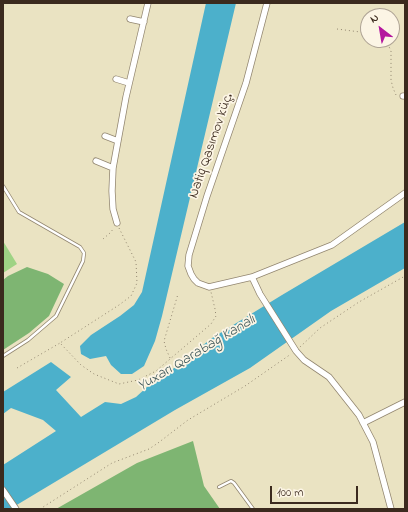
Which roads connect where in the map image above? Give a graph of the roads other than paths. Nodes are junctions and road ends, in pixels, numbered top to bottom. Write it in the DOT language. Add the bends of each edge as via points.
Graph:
graph roads {
  1 [pos="148,3"];
  2 [pos="268,3"];
  3 [pos="130,19"];
  4 [pos="144,22"];
  5 [pos="116,79"];
  6 [pos="129,82"];
  7 [pos="105,136"];
  8 [pos="118,141"];
  9 [pos="96,161"];
  10 [pos="113,168"];
  11 [pos="3,186"];
  12 [pos="405,193"];
  13 [pos="117,224"];
  14 [pos="252,277"];
  15 [pos="3,356"];
  16 [pos="405,402"];
  17 [pos="364,423"];
  18 [pos="219,487"];
  19 [pos="3,490"];
  20 [pos="16,509"];
  21 [pos="253,509"];
  22 [pos="391,509"];
  1 -- 4 [label="street"];
  2 -- 14 [label="street, Natiq Qasımov küç." via="246,84 207,196 188,266 198,283 209,287"];
  3 -- 4 [label="street"];
  4 -- 6 [label="street"];
  5 -- 6 [label="street"];
  6 -- 8 [label="street"];
  7 -- 8 [label="street"];
  8 -- 10 [label="street"];
  9 -- 10 [label="street"];
  10 -- 13 [label="street" via="113,209"];
  11 -- 15 [label="lane" via="19,212 80,247 84,253 84,261 56,316 28,340"];
  12 -- 14 [label="street" via="332,245"];
  14 -- 17 [label="street" via="296,351 304,360 329,377"];
  16 -- 17 [label="street"];
  17 -- 22 [label="street" via="377,454"];
  18 -- 21 [label="lane" via="231,481"];
  19 -- 20 [label="street"];
}
